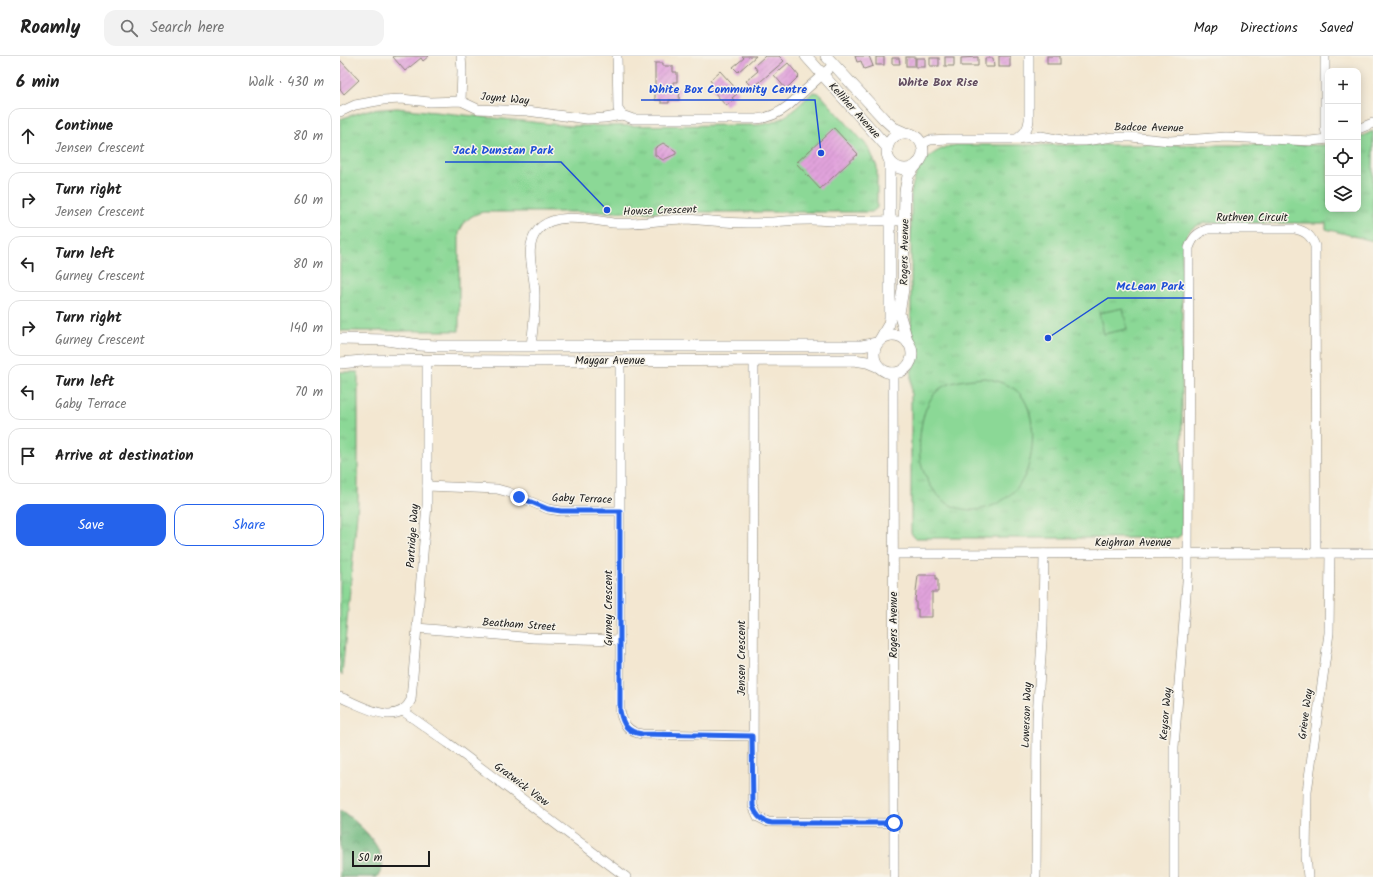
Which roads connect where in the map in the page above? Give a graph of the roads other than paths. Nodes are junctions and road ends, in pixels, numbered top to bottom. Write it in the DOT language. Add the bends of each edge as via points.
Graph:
graph roads {
  1 [pos="461,56"];
  2 [pos="617,56"];
  3 [pos="806,56"];
  4 [pos="826,56"];
  5 [pos="1029,56"];
  6 [pos="1325,56"];
  7 [pos="834,64"];
  8 [pos="822,74"];
  9 [pos="461,101"];
  10 [pos="1325,104"];
  11 [pos="340,112"];
  12 [pos="622,114"];
  13 [pos="1373,123"];
  14 [pos="1361,128"];
  15 [pos="903,132"];
  16 [pos="1016,139"];
  17 [pos="1325,139"];
  18 [pos="922,144"];
  19 [pos="887,147"];
  20 [pos="890,161"];
  21 [pos="917,164"];
  22 [pos="890,221"];
  23 [pos="904,221"];
  24 [pos="340,339"];
  25 [pos="879,341"];
  26 [pos="908,343"];
  27 [pos="428,346"];
  28 [pos="531,346"];
  29 [pos="620,346"];
  30 [pos="754,346"];
  31 [pos="427,360"];
  32 [pos="620,360"];
  33 [pos="754,360"];
  34 [pos="531,361"];
  35 [pos="340,363"];
  36 [pos="880,367"];
  37 [pos="893,372"];
  38 [pos="427,486"];
  39 [pos="620,511"];
  40 [pos="893,554"];
  41 [pos="1044,554"];
  42 [pos="1188,554"];
  43 [pos="1316,554"];
  44 [pos="1330,554"];
  45 [pos="1373,554"];
  46 [pos="417,628"];
  47 [pos="620,640"];
  48 [pos="340,697"];
  49 [pos="402,711"];
  50 [pos="752,736"];
  51 [pos="894,823"];
  52 [pos="626,877"];
  53 [pos="894,877"];
  54 [pos="1036,877"];
  55 [pos="1174,877"];
  56 [pos="1308,877"];
  1 -- 9 [label="street"];
  2 -- 12 [label="street" via="618,109"];
  3 -- 8 [label="street, Kelliher Avenue"];
  4 -- 7 [label="street, Kelliher Avenue"];
  5 -- 16 [label="street" via="1028,127 1025,133"];
  6 -- 10 [label="street"];
  7 -- 8 [label="street"];
  7 -- 15 [label="street, Kelliher Avenue" via="894,128"];
  8 -- 12 [label="street" via="781,112 768,117 633,119"];
  8 -- 19 [label="street, Kelliher Avenue"];
  9 -- 11 [label="street, Joynt Way" via="383,100 355,105"];
  9 -- 12 [label="street, Joynt Way" via="478,109 527,111 587,119"];
  13 -- 14 [label="street"];
  15 -- 18 [label="street" via="914,135"];
  15 -- 19 [label="street" via="893,137"];
  16 -- 17 [label="street, Badcoe Avenue" via="1041,136 1067,141 1113,137 1170,141 1226,137 1310,141"];
  16 -- 18 [label="street, Badcoe Avenue" via="930,140"];
  18 -- 21 [label="street" via="923,155"];
  19 -- 20 [label="street"];
  20 -- 21 [label="street" via="895,166 906,169"];
  20 -- 22 [label="street, Rogers Avenue"];
  21 -- 23 [label="street, Rogers Avenue" via="908,176"];
  22 -- 23 [label="street, Howse Crescent"];
  22 -- 25 [label="street, Rogers Avenue" via="890,318"];
  22 -- 28 [label="street, Howse Crescent" via="811,220 742,223 673,220 616,223 585,219 553,220 539,228 530,247 535,296"];
  23 -- 26 [label="street, Rogers Avenue" via="903,289 899,313"];
  24 -- 27 [label="street, Maygar Avenue" via="387,340"];
  25 -- 26 [label="street" via="891,335 903,338"];
  25 -- 30 [label="street, Maygar Avenue" via="862,346"];
  25 -- 36 [label="street, Rogers Avenue" via="875,347 874,358"];
  26 -- 37 [label="street, Rogers Avenue" via="911,348 910,359 904,369"];
  27 -- 28 [label="street, Maygar Avenue"];
  27 -- 31 [label="street"];
  28 -- 29 [label="street, Maygar Avenue"];
  28 -- 34 [label="street"];
  29 -- 30 [label="street, Maygar Avenue"];
  29 -- 32 [label="street"];
  30 -- 33 [label="street"];
  31 -- 34 [label="street, Maygar Avenue"];
  31 -- 35 [label="street, Maygar Avenue"];
  31 -- 38 [label="street, Partridge Way"];
  32 -- 33 [label="street, Maygar Avenue"];
  32 -- 34 [label="street, Maygar Avenue"];
  32 -- 39 [label="street, Gurney Crescent"];
  33 -- 36 [label="street, Maygar Avenue" via="854,360"];
  33 -- 50 [label="street, Jensen Crescent"];
  36 -- 37 [label="street"];
  37 -- 40 [label="street, Rogers Avenue"];
  38 -- 39 [label="street, Gaby Terrace" via="497,489 548,509 561,511"];
  38 -- 46 [label="street, Partridge Way"];
  39 -- 47 [label="street, Gurney Crescent"];
  40 -- 41 [label="street, Keighran Avenue"];
  40 -- 51 [label="street, Rogers Avenue"];
  41 -- 42 [label="street, Keighran Avenue"];
  41 -- 54 [label="street, Lowerson Way" via="1044,625 1037,718"];
  42 -- 43 [label="street, Keighran Avenue"];
  42 -- 43 [label="street, Ruthven Circuit" via="1189,248 1192,239 1198,233 1208,230 1288,229 1303,231 1309,235 1315,246"];
  42 -- 55 [label="street, Keysor Way" via="1174,747"];
  43 -- 44 [label="street, Keighran Avenue"];
  44 -- 45 [label="street, Keighran Avenue"];
  44 -- 56 [label="street, Grieve Way" via="1329,633 1307,792"];
  46 -- 47 [label="street, Beatham Street" via="534,638"];
  46 -- 49 [label="street, Partridge Way" via="411,700 408,707"];
  47 -- 50 [label="street, Gurney Crescent" via="620,711 623,722 631,731 642,734"];
  48 -- 49 [label="street" via="382,713"];
  49 -- 52 [label="street, Gratwick View"];
  50 -- 51 [label="street, Jensen Crescent" via="753,806 756,815 762,820 772,823"];
  51 -- 53 [label="street, Rogers Avenue"];
}
